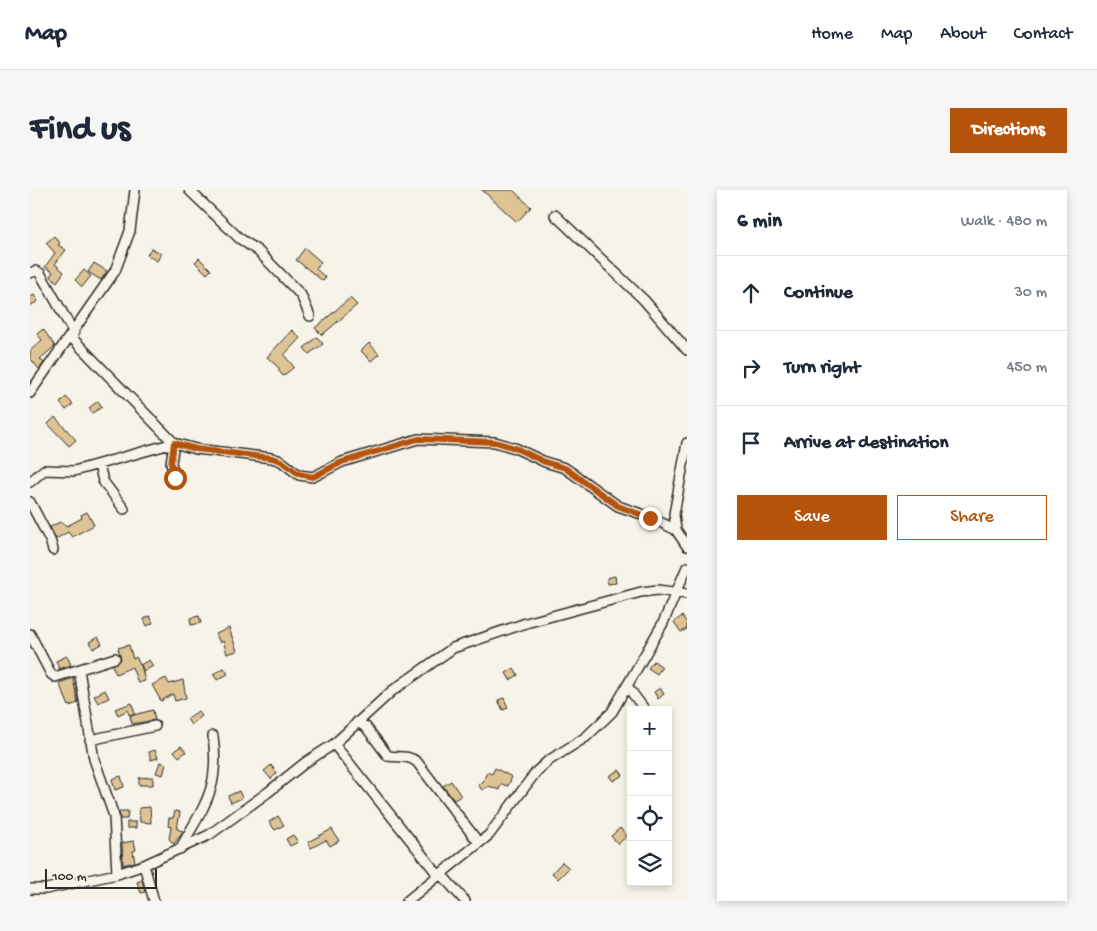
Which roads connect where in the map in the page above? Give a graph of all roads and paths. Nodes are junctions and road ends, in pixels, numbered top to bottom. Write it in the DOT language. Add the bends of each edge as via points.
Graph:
graph roads {
  1 [pos="134,190"];
  2 [pos="189,190"];
  3 [pos="555,215"];
  4 [pos="30,273"];
  5 [pos="310,316"];
  6 [pos="72,335"];
  7 [pos="687,350"];
  8 [pos="30,394"];
  9 [pos="174,443"];
  10 [pos="687,443"];
  11 [pos="99,465"];
  12 [pos="175,478"];
  13 [pos="30,482"];
  14 [pos="30,502"];
  15 [pos="124,509"];
  16 [pos="676,530"];
  17 [pos="687,546"];
  18 [pos="53,550"];
  19 [pos="687,566"];
  20 [pos="675,594"];
  21 [pos="687,594"];
  22 [pos="30,634"];
  23 [pos="115,658"];
  24 [pos="79,670"];
  25 [pos="627,686"];
  26 [pos="642,706"];
  27 [pos="358,722"];
  28 [pos="155,726"];
  29 [pos="213,736"];
  30 [pos="90,740"];
  31 [pos="334,744"];
  32 [pos="479,843"];
  33 [pos="180,849"];
  34 [pos="144,865"];
  35 [pos="117,874"];
  36 [pos="440,875"];
  37 [pos="30,889"];
  38 [pos="154,901"];
  39 [pos="407,901"];
  40 [pos="465,901"];
  1 -- 6 [label="street" via="130,231 116,271"];
  2 -- 5 [label="street" via="258,251 301,295"];
  3 -- 7 [label="street" via="644,300"];
  4 -- 6 [label="street" via="40,273"];
  6 -- 8 [label="street"];
  6 -- 9 [label="street"];
  9 -- 11 [label="street"];
  9 -- 12 [label="street" via="171,463"];
  9 -- 16 [label="street" via="196,449 272,458 299,474 313,477 342,462 418,439 495,442 565,468 618,506"];
  10 -- 16 [label="street" via="676,499"];
  11 -- 13 [label="street" via="74,471 44,470"];
  11 -- 15 [label="street" via="103,482"];
  14 -- 18 [label="street"];
  16 -- 17 [label="street"];
  19 -- 20 [label="street"];
  20 -- 21 [label="street"];
  20 -- 25 [label="street" via="663,623"];
  20 -- 27 [label="street" via="658,590 641,592 526,623 453,648 392,691"];
  22 -- 24 [label="street" via="55,677"];
  23 -- 24 [label="street"];
  24 -- 30 [label="street"];
  25 -- 26 [label="street"];
  25 -- 32 [label="street" via="612,712 586,738 536,772 501,821"];
  27 -- 31 [label="street"];
  27 -- 32 [label="street" via="366,727 388,756 411,757 417,762"];
  28 -- 30 [label="street"];
  29 -- 33 [label="street" via="216,773 212,787"];
  30 -- 35 [label="street" via="114,816"];
  31 -- 33 [label="street" via="223,826"];
  31 -- 36 [label="street"];
  32 -- 36 [label="street"];
  33 -- 34 [label="street"];
  34 -- 35 [label="street"];
  34 -- 38 [label="street"];
  35 -- 37 [label="street" via="46,889"];
  36 -- 39 [label="street"];
  36 -- 40 [label="street"];
}
